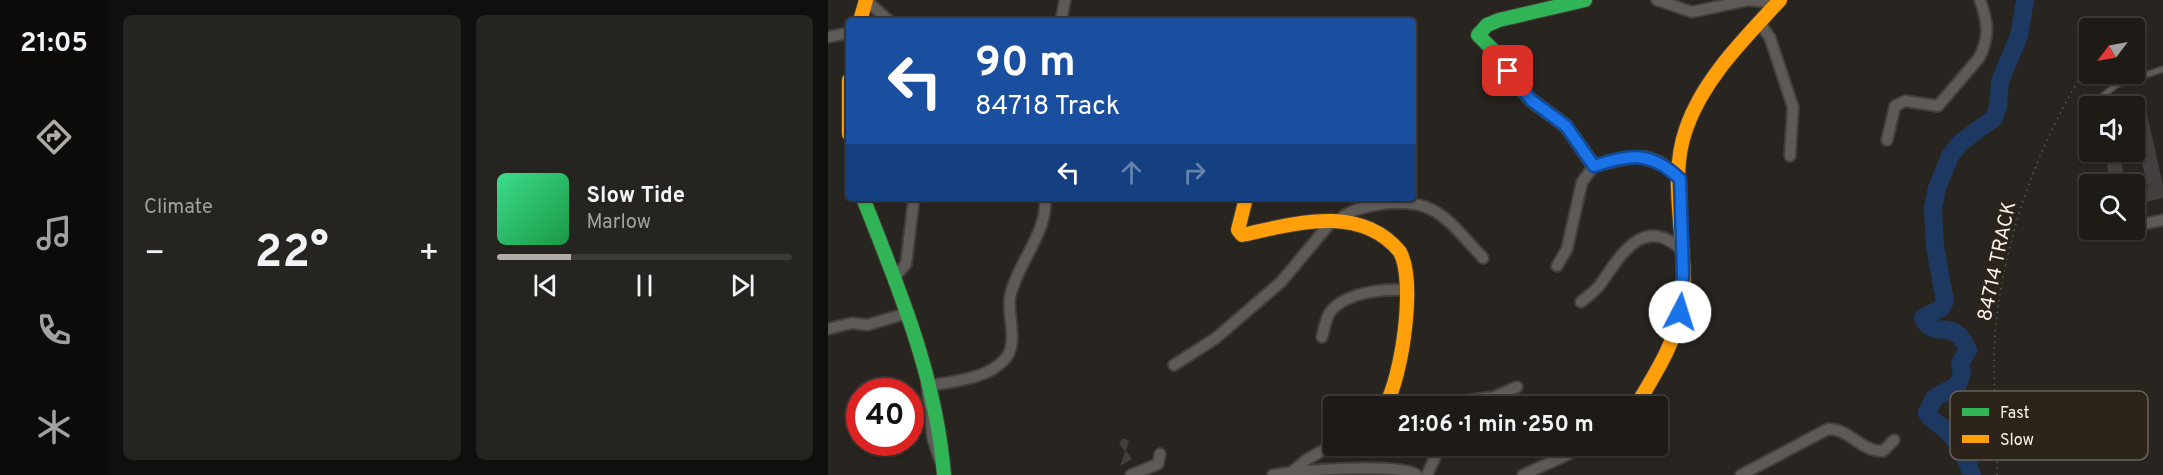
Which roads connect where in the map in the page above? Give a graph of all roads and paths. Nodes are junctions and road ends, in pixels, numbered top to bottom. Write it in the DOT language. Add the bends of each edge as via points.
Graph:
graph roads {
  1 [pos="866,0"];
  2 [pos="1065,0"];
  3 [pos="1585,0"];
  4 [pos="1657,0"];
  5 [pos="1980,0"];
  6 [pos="1744,1"];
  7 [pos="1778,2"];
  8 [pos="861,18"];
  9 [pos="886,18"];
  10 [pos="1062,18"];
  11 [pos="1760,23"];
  12 [pos="846,34"];
  13 [pos="828,37"];
  14 [pos="2163,69"];
  15 [pos="2079,80"];
  16 [pos="2104,95"];
  17 [pos="1887,140"];
  18 [pos="1790,156"];
  19 [pos="1594,166"];
  20 [pos="1680,179"];
  21 [pos="864,201"];
  22 [pos="914,201"];
  23 [pos="1045,201"];
  24 [pos="1245,201"];
  25 [pos="2163,220"];
  26 [pos="1335,221"];
  27 [pos="2145,224"];
  28 [pos="1682,250"];
  29 [pos="1483,258"];
  30 [pos="1557,266"];
  31 [pos="894,278"];
  32 [pos="1403,290"];
  33 [pos="1581,302"];
  34 [pos="908,313"];
  35 [pos="828,329"];
  36 [pos="1322,337"];
  37 [pos="926,362"];
  38 [pos="1174,365"];
  39 [pos="933,385"];
  40 [pos="1517,387"];
  41 [pos="1995,391"];
  42 [pos="1390,396"];
  43 [pos="1498,396"];
  44 [pos="1642,396"];
  45 [pos="1894,441"];
  46 [pos="1323,450"];
  47 [pos="1160,454"];
  48 [pos="1436,456"];
  49 [pos="1564,456"];
  50 [pos="1997,460"];
  51 [pos="1293,471"];
  52 [pos="944,475"];
  53 [pos="1131,475"];
  54 [pos="1273,475"];
  55 [pos="1417,475"];
  56 [pos="1427,475"];
  57 [pos="1523,475"];
  58 [pos="1741,475"];
  59 [pos="1997,475"];
  1 -- 8 [label="street"];
  1 -- 9 [label="street"];
  2 -- 10 [label="street"];
  3 -- 19 [label="street" via="1498,20 1478,35 1501,57 1512,79 1531,100 1566,126"];
  4 -- 6 [label="street" via="1692,12"];
  5 -- 17 [label="street" via="1988,26 1984,49 1938,106 1905,101 1895,106"];
  6 -- 7 [label="street"];
  7 -- 11 [label="street"];
  11 -- 18 [label="street" via="1770,38 1793,107"];
  11 -- 20 [label="street" via="1700,102 1683,142"];
  12 -- 13 [label="street"];
  14 -- 16 [label="lane" via="2116,85"];
  15 -- 41 [label="path, 84714 TRACK" via="2042,146 2005,271 1997,316"];
  19 -- 20 [label="street" via="1647,157 1660,162"];
  19 -- 30 [label="street" via="1582,182 1567,249"];
  20 -- 28 [label="street"];
  21 -- 31 [label="street"];
  22 -- 31 [label="street" via="906,264"];
  23 -- 39 [label="street" via="1042,221 1011,294 1011,345 1007,357 974,376"];
  24 -- 26 [label="street" via="1238,230 1242,235 1296,221"];
  25 -- 27 [label="street"];
  26 -- 29 [label="street" via="1371,206 1406,202 1426,205 1445,218"];
  26 -- 32 [label="street" via="1370,229 1398,249 1405,263"];
  26 -- 38 [label="street" via="1281,282 1216,338"];
  28 -- 33 [label="street" via="1670,239 1655,235 1632,245 1619,255 1596,289"];
  28 -- 44 [label="street" via="1683,298 1677,324"];
  31 -- 34 [label="street"];
  32 -- 36 [label="street" via="1383,291 1345,302 1329,315"];
  32 -- 42 [label="street" via="1400,363"];
  34 -- 35 [label="street" via="867,326 852,323"];
  34 -- 37 [label="street"];
  37 -- 39 [label="street"];
  37 -- 52 [label="lane" via="924,388 932,452"];
  39 -- 52 [label="street"];
  40 -- 43 [label="street"];
  45 -- 58 [label="street" via="1883,451 1874,451 1839,431 1827,429"];
  46 -- 51 [label="street"];
  47 -- 53 [label="street" via="1158,464"];
  48 -- 56 [label="street"];
  49 -- 57 [label="street"];
  50 -- 59 [label="path, 84714 TRACK"];
  51 -- 54 [label="street"];
  51 -- 55 [label="street" via="1394,468"];
}
